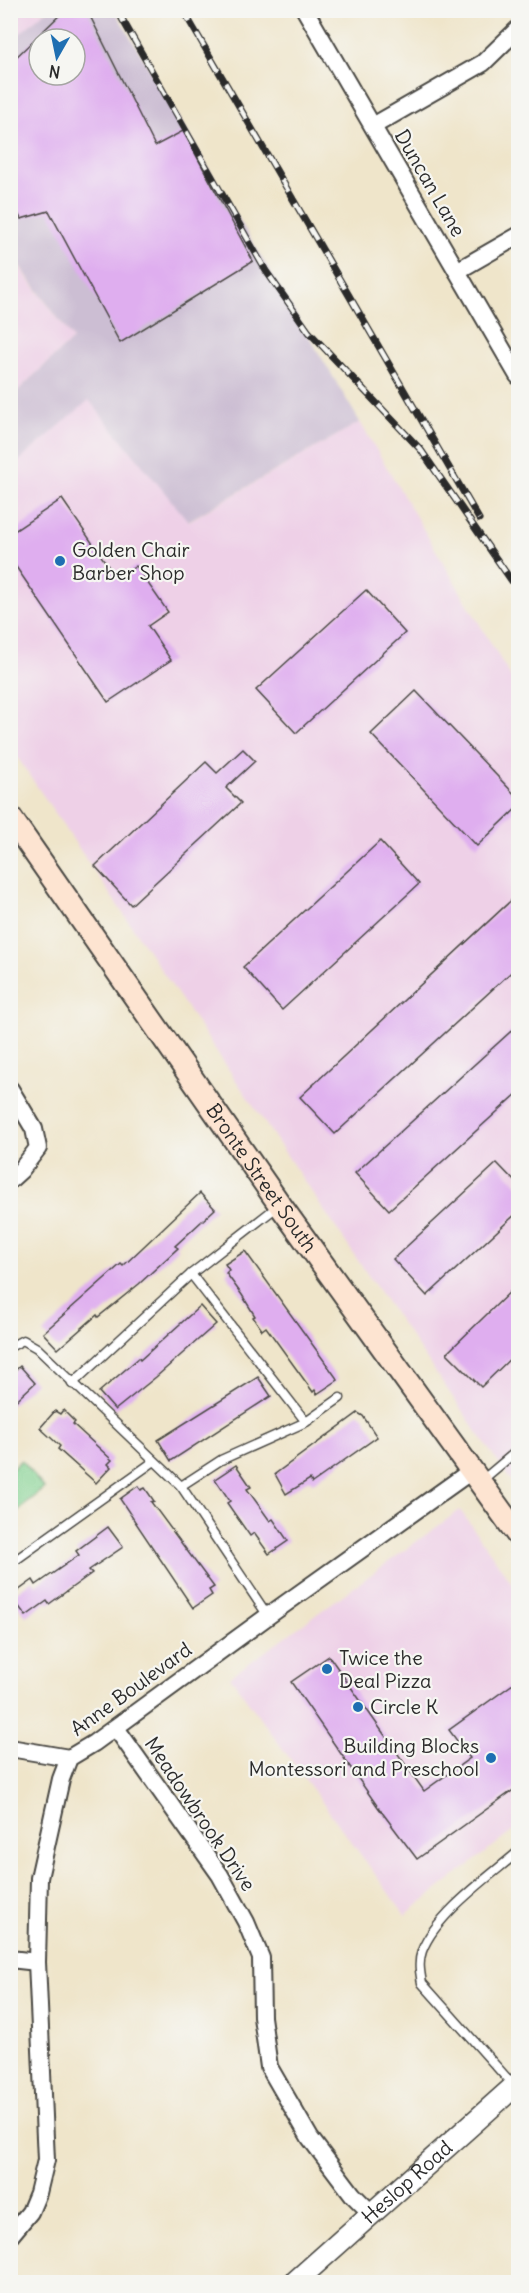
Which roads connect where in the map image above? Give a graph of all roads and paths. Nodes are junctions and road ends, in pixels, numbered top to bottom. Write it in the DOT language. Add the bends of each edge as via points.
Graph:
graph roads {
  1 [pos="305,10"];
  2 [pos="519,30"];
  3 [pos="373,126"];
  4 [pos="519,236"];
  5 [pos="457,271"];
  6 [pos="519,376"];
  7 [pos="13,826"];
  8 [pos="10,1089"];
  9 [pos="10,1180"];
  10 [pos="280,1205"];
  11 [pos="191,1274"];
  12 [pos="10,1347"];
  13 [pos="72,1384"];
  14 [pos="340,1398"];
  15 [pos="306,1422"];
  16 [pos="519,1450"];
  17 [pos="153,1462"];
  18 [pos="475,1477"];
  19 [pos="180,1486"];
  20 [pos="519,1535"];
  21 [pos="10,1562"];
  22 [pos="268,1616"];
  23 [pos="116,1728"];
  24 [pos="10,1748"];
  25 [pos="69,1758"];
  26 [pos="519,1852"];
  27 [pos="10,1959"];
  28 [pos="37,1962"];
  29 [pos="516,2084"];
  30 [pos="371,2213"];
  31 [pos="10,2236"];
  32 [pos="295,2283"];
  1 -- 3 [label="street, Duncan Lane"];
  2 -- 3 [label="street" via="483,63"];
  3 -- 5 [label="street, Duncan Lane"];
  4 -- 5 [label="street"];
  5 -- 6 [label="street, Duncan Lane"];
  7 -- 10 [label="main road, Bronte Street South"];
  8 -- 9 [label="street" via="34,1129 38,1148"];
  10 -- 11 [label="lane"];
  10 -- 18 [label="main road, Bronte Street South"];
  11 -- 13 [label="lane"];
  11 -- 15 [label="lane"];
  12 -- 13 [label="lane" via="23,1340 30,1342"];
  13 -- 17 [label="lane"];
  14 -- 15 [label="lane"];
  15 -- 19 [label="lane" via="221,1460"];
  16 -- 18 [label="lane"];
  17 -- 19 [label="lane"];
  17 -- 21 [label="lane"];
  18 -- 20 [label="main road, Bronte Street South"];
  18 -- 22 [label="street, Anne Boulevard"];
  19 -- 22 [label="lane"];
  22 -- 23 [label="street, Anne Boulevard"];
  23 -- 25 [label="street, Anne Boulevard"];
  23 -- 30 [label="street, Meadowbrook Drive" via="220,1875 246,1922 261,1958 262,2017 269,2067 310,2138"];
  24 -- 25 [label="street"];
  25 -- 28 [label="street, Anne Boulevard" via="39,1878"];
  26 -- 29 [label="lane" via="440,1921 422,1952 419,1968 422,1983"];
  27 -- 28 [label="street"];
  28 -- 31 [label="street, Anne Boulevard" via="46,2160 30,2212"];
  29 -- 30 [label="street, Heslop Road"];
  30 -- 32 [label="street, Heslop Road"];
}
